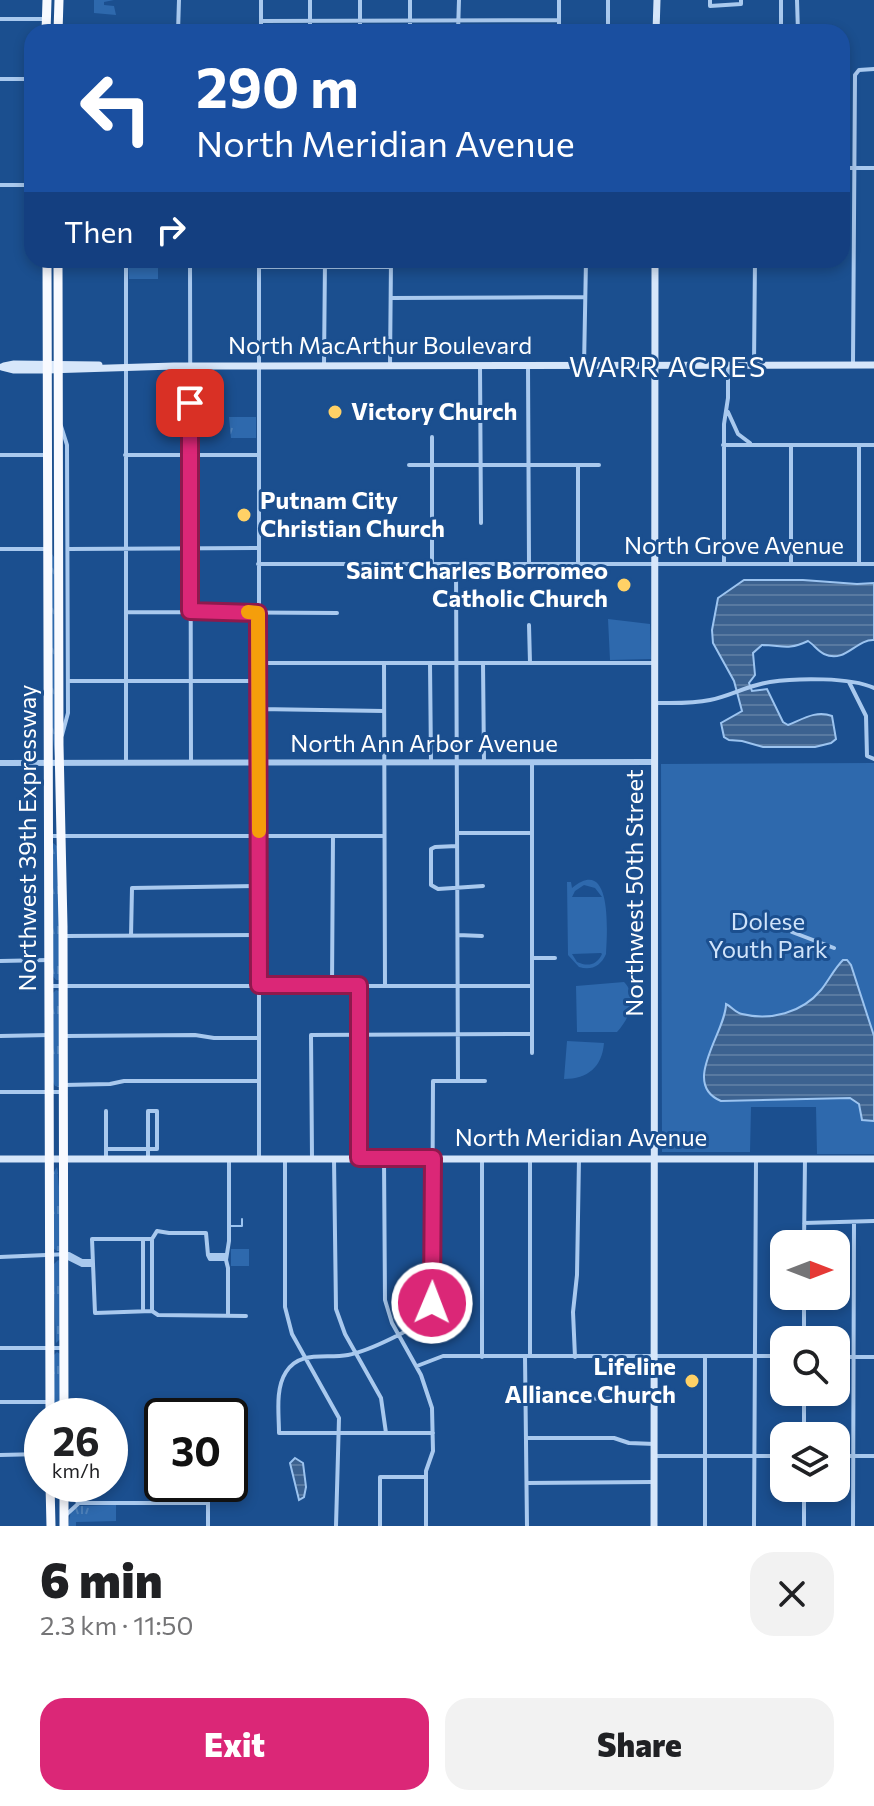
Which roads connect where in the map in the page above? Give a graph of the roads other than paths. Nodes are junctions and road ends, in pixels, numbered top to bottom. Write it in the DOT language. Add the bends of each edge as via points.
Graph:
graph roads {
  1 [pos="47,0"];
  2 [pos="59,0"];
  3 [pos="179,0"];
  4 [pos="261,0"];
  5 [pos="310,0"];
  6 [pos="360,0"];
  7 [pos="410,0"];
  8 [pos="459,0"];
  9 [pos="559,0"];
  10 [pos="608,0"];
  11 [pos="657,0"];
  12 [pos="710,0"];
  13 [pos="741,0"];
  14 [pos="781,0"];
  15 [pos="797,0"];
  16 [pos="0,19"];
  17 [pos="46,19"];
  18 [pos="360,20"];
  19 [pos="410,20"];
  20 [pos="459,20"];
  21 [pos="559,20"];
  22 [pos="310,21"];
  23 [pos="46,24"];
  24 [pos="58,24"];
  25 [pos="178,24"];
  26 [pos="261,24"];
  27 [pos="286,24"];
  28 [pos="360,24"];
  29 [pos="410,24"];
  30 [pos="459,24"];
  31 [pos="559,24"];
  32 [pos="608,24"];
  33 [pos="656,24"];
  34 [pos="781,24"];
  35 [pos="798,24"];
  36 [pos="874,69"];
  37 [pos="0,79"];
  38 [pos="24,79"];
  39 [pos="850,168"];
  40 [pos="854,168"];
  41 [pos="874,168"];
  42 [pos="0,185"];
  43 [pos="24,185"];
  44 [pos="47,268"];
  45 [pos="58,268"];
  46 [pos="126,268"];
  47 [pos="190,268"];
  48 [pos="259,268"];
  49 [pos="325,268"];
  50 [pos="391,268"];
  51 [pos="586,268"];
  52 [pos="655,268"];
  53 [pos="755,268"];
  54 [pos="585,297"];
  55 [pos="391,298"];
  56 [pos="874,365"];
  57 [pos="190,366"];
  58 [pos="324,366"];
  59 [pos="390,366"];
  60 [pos="480,366"];
  61 [pos="528,366"];
  62 [pos="584,366"];
  63 [pos="654,366"];
  64 [pos="728,366"];
  65 [pos="754,366"];
  66 [pos="853,366"];
  67 [pos="1,367"];
  68 [pos="47,367"];
  69 [pos="58,367"];
  70 [pos="125,367"];
  71 [pos="258,367"];
  72 [pos="727,410"];
  73 [pos="59,423"];
  74 [pos="432,437"];
  75 [pos="723,445"];
  76 [pos="754,445"];
  77 [pos="791,445"];
  78 [pos="859,445"];
  79 [pos="874,445"];
  80 [pos="0,455"];
  81 [pos="47,455"];
  82 [pos="59,455"];
  83 [pos="125,455"];
  84 [pos="190,455"];
  85 [pos="258,455"];
  86 [pos="409,465"];
  87 [pos="432,465"];
  88 [pos="480,465"];
  89 [pos="529,465"];
  90 [pos="578,465"];
  91 [pos="599,465"];
  92 [pos="481,523"];
  93 [pos="190,548"];
  94 [pos="258,548"];
  95 [pos="0,549"];
  96 [pos="58,549"];
  97 [pos="125,549"];
  98 [pos="258,564"];
  99 [pos="432,564"];
  100 [pos="456,564"];
  101 [pos="529,564"];
  102 [pos="578,564"];
  103 [pos="655,564"];
  104 [pos="724,564"];
  105 [pos="791,564"];
  106 [pos="859,564"];
  107 [pos="874,564"];
  108 [pos="190,611"];
  109 [pos="126,612"];
  110 [pos="258,613"];
  111 [pos="337,613"];
  112 [pos="529,625"];
  113 [pos="259,663"];
  114 [pos="384,663"];
  115 [pos="430,663"];
  116 [pos="456,663"];
  117 [pos="483,663"];
  118 [pos="530,663"];
  119 [pos="655,663"];
  120 [pos="68,681"];
  121 [pos="126,681"];
  122 [pos="191,681"];
  123 [pos="259,681"];
  124 [pos="849,682"];
  125 [pos="874,688"];
  126 [pos="655,703"];
  127 [pos="259,709"];
  128 [pos="384,711"];
  129 [pos="59,745"];
  130 [pos="874,759"];
  131 [pos="126,762"];
  132 [pos="191,762"];
  133 [pos="259,762"];
  134 [pos="384,762"];
  135 [pos="431,762"];
  136 [pos="457,762"];
  137 [pos="484,762"];
  138 [pos="532,762"];
  139 [pos="655,762"];
  140 [pos="0,763"];
  141 [pos="53,763"];
  142 [pos="457,833"];
  143 [pos="531,833"];
  144 [pos="48,836"];
  145 [pos="259,836"];
  146 [pos="333,836"];
  147 [pos="383,836"];
  148 [pos="60,837"];
  149 [pos="457,846"];
  150 [pos="259,886"];
  151 [pos="483,886"];
  152 [pos="457,887"];
  153 [pos="792,932"];
  154 [pos="259,935"];
  155 [pos="458,935"];
  156 [pos="63,936"];
  157 [pos="131,936"];
  158 [pos="482,936"];
  159 [pos="834,948"];
  160 [pos="532,958"];
  161 [pos="555,958"];
  162 [pos="49,960"];
  163 [pos="0,961"];
  164 [pos="457,984"];
  165 [pos="259,985"];
  166 [pos="332,985"];
  167 [pos="359,985"];
  168 [pos="385,985"];
  169 [pos="49,986"];
  170 [pos="64,986"];
  171 [pos="532,986"];
  172 [pos="359,1034"];
  173 [pos="532,1034"];
  174 [pos="50,1035"];
  175 [pos="458,1035"];
  176 [pos="0,1036"];
  177 [pos="64,1036"];
  178 [pos="259,1038"];
  179 [pos="532,1053"];
  180 [pos="259,1081"];
  181 [pos="458,1081"];
  182 [pos="485,1081"];
  183 [pos="64,1088"];
  184 [pos="0,1092"];
  185 [pos="50,1092"];
  186 [pos="106,1111"];
  187 [pos="106,1154"];
  188 [pos="148,1154"];
  189 [pos="64,1158"];
  190 [pos="229,1158"];
  191 [pos="259,1158"];
  192 [pos="285,1158"];
  193 [pos="312,1158"];
  194 [pos="334,1158"];
  195 [pos="359,1158"];
  196 [pos="384,1158"];
  197 [pos="433,1158"];
  198 [pos="482,1158"];
  199 [pos="530,1158"];
  200 [pos="579,1158"];
  201 [pos="656,1158"];
  202 [pos="756,1158"];
  203 [pos="0,1159"];
  204 [pos="50,1159"];
  205 [pos="805,1159"];
  206 [pos="874,1159"];
  207 [pos="874,1221"];
  208 [pos="804,1223"];
  209 [pos="854,1223"];
  210 [pos="804,1230"];
  211 [pos="143,1239"];
  212 [pos="152,1239"];
  213 [pos="50,1256"];
  214 [pos="64,1256"];
  215 [pos="0,1257"];
  216 [pos="226,1257"];
  217 [pos="93,1263"];
  218 [pos="143,1311"];
  219 [pos="152,1311"];
  220 [pos="228,1316"];
  221 [pos="246,1316"];
  222 [pos="398,1334"];
  223 [pos="0,1348"];
  224 [pos="50,1348"];
  225 [pos="64,1348"];
  226 [pos="356,1353"];
  227 [pos="528,1356"];
  228 [pos="656,1356"];
  229 [pos="754,1356"];
  230 [pos="770,1356"];
  231 [pos="304,1357"];
  232 [pos="482,1357"];
  233 [pos="575,1357"];
  234 [pos="705,1357"];
  235 [pos="850,1357"];
  236 [pos="854,1357"];
  237 [pos="874,1357"];
  238 [pos="417,1366"];
  239 [pos="524,1393"];
  240 [pos="656,1397"];
  241 [pos="50,1398"];
  242 [pos="64,1398"];
  243 [pos="0,1402"];
  244 [pos="24,1402"];
  245 [pos="340,1433"];
  246 [pos="386,1433"];
  247 [pos="433,1433"];
  248 [pos="527,1438"];
  249 [pos="655,1444"];
  250 [pos="24,1454"];
  251 [pos="0,1455"];
  252 [pos="706,1455"];
  253 [pos="755,1455"];
  254 [pos="655,1456"];
  255 [pos="770,1456"];
  256 [pos="853,1456"];
  257 [pos="874,1456"];
  258 [pos="426,1477"];
  259 [pos="655,1482"];
  260 [pos="527,1483"];
  261 [pos="50,1502"];
  262 [pos="804,1502"];
  263 [pos="79,1503"];
  264 [pos="208,1503"];
  265 [pos="64,1522"];
  266 [pos="51,1526"];
  267 [pos="208,1526"];
  268 [pos="336,1526"];
  269 [pos="380,1526"];
  270 [pos="426,1526"];
  271 [pos="527,1526"];
  272 [pos="654,1526"];
  273 [pos="705,1526"];
  274 [pos="754,1526"];
  275 [pos="804,1526"];
  276 [pos="853,1526"];
  1 -- 17 [label="highway"];
  2 -- 24 [label="highway"];
  3 -- 25 [label="street"];
  4 -- 26 [label="street"];
  5 -- 22 [label="street"];
  6 -- 18 [label="street"];
  7 -- 19 [label="street"];
  8 -- 20 [label="street"];
  9 -- 21 [label="street"];
  10 -- 32 [label="street"];
  11 -- 33 [label="main road"];
  12 -- 13 [label="street" via="710,6"];
  14 -- 34 [label="street"];
  15 -- 35 [label="street"];
  16 -- 17 [label="street"];
  17 -- 23 [label="highway"];
  18 -- 19 [label="street"];
  18 -- 22 [label="street"];
  18 -- 28 [label="street"];
  19 -- 20 [label="street"];
  19 -- 29 [label="street"];
  20 -- 21 [label="street"];
  20 -- 30 [label="street"];
  21 -- 31 [label="street"];
  22 -- 27 [label="street"];
  36 -- 40 [label="street" via="857,71"];
  37 -- 38 [label="street"];
  39 -- 40 [label="street"];
  40 -- 41 [label="street"];
  40 -- 66 [label="street"];
  42 -- 43 [label="street"];
  44 -- 68 [label="highway, Northwest 39th Expressway"];
  45 -- 69 [label="highway, Northwest 39th Expressway"];
  46 -- 70 [label="street"];
  47 -- 57 [label="street"];
  48 -- 71 [label="street"];
  49 -- 58 [label="street"];
  50 -- 55 [label="street"];
  51 -- 54 [label="street"];
  52 -- 63 [label="main road, Northwest 50th Street"];
  53 -- 65 [label="street"];
  54 -- 55 [label="street"];
  54 -- 62 [label="street"];
  55 -- 59 [label="street"];
  56 -- 66 [label="main road, North MacArthur Boulevard"];
  57 -- 70 [label="main road, North MacArthur Boulevard"];
  57 -- 71 [label="main road, North MacArthur Boulevard"];
  57 -- 84 [label="street"];
  58 -- 59 [label="main road, North MacArthur Boulevard"];
  58 -- 71 [label="main road, North MacArthur Boulevard"];
  59 -- 60 [label="main road, North MacArthur Boulevard"];
  60 -- 61 [label="main road, North MacArthur Boulevard"];
  60 -- 88 [label="street"];
  61 -- 62 [label="main road, North MacArthur Boulevard"];
  61 -- 89 [label="street"];
  62 -- 63 [label="main road, North MacArthur Boulevard"];
  63 -- 64 [label="main road, North MacArthur Boulevard"];
  63 -- 103 [label="main road, Northwest 50th Street"];
  64 -- 65 [label="main road, North MacArthur Boulevard"];
  64 -- 72 [label="street"];
  65 -- 66 [label="main road, North MacArthur Boulevard"];
  67 -- 68 [label="main road, North MacArthur Boulevard"];
  68 -- 69 [label="main road, North MacArthur Boulevard"];
  68 -- 81 [label="highway, Northwest 39th Expressway"];
  69 -- 70 [label="main road, North MacArthur Boulevard"];
  69 -- 73 [label="highway, Northwest 39th Expressway"];
  70 -- 83 [label="street"];
  71 -- 85 [label="street"];
  72 -- 75 [label="street"];
  72 -- 76 [label="street" via="738,434"];
  73 -- 82 [label="highway, Northwest 39th Expressway"];
  73 -- 96 [label="street, Northwest 39th Expressway" via="67,445"];
  74 -- 87 [label="street"];
  75 -- 76 [label="street"];
  75 -- 104 [label="street"];
  76 -- 77 [label="street"];
  77 -- 78 [label="street"];
  77 -- 105 [label="street"];
  78 -- 79 [label="street"];
  78 -- 106 [label="street"];
  80 -- 81 [label="street"];
  81 -- 82 [label="street"];
  81 -- 96 [label="highway, Northwest 39th Expressway"];
  82 -- 96 [label="highway, Northwest 39th Expressway"];
  83 -- 84 [label="street"];
  83 -- 97 [label="street"];
  84 -- 85 [label="street"];
  84 -- 93 [label="street"];
  85 -- 94 [label="street"];
  86 -- 87 [label="street"];
  87 -- 88 [label="street"];
  87 -- 99 [label="street"];
  88 -- 89 [label="street"];
  88 -- 92 [label="street"];
  89 -- 90 [label="street"];
  89 -- 101 [label="street"];
  90 -- 91 [label="street"];
  90 -- 102 [label="street"];
  93 -- 94 [label="street"];
  93 -- 97 [label="street"];
  93 -- 108 [label="street"];
  94 -- 98 [label="street"];
  95 -- 96 [label="street"];
  96 -- 97 [label="street"];
  96 -- 120 [label="street, Northwest 39th Expressway"];
  96 -- 129 [label="highway, Northwest 39th Expressway"];
  96 -- 141 [label="highway, Northwest 39th Expressway"];
  97 -- 109 [label="street"];
  98 -- 99 [label="street, North Grove Avenue"];
  98 -- 110 [label="street"];
  99 -- 100 [label="street, North Grove Avenue"];
  100 -- 101 [label="street, North Grove Avenue"];
  100 -- 116 [label="street"];
  101 -- 102 [label="street, North Grove Avenue"];
  102 -- 103 [label="street, North Grove Avenue"];
  103 -- 104 [label="street, North Grove Avenue"];
  103 -- 119 [label="main road, Northwest 50th Street"];
  104 -- 105 [label="street, North Grove Avenue"];
  105 -- 106 [label="street, North Grove Avenue"];
  106 -- 107 [label="street, North Grove Avenue"];
  108 -- 109 [label="street"];
  108 -- 110 [label="street"];
  108 -- 122 [label="street"];
  109 -- 121 [label="street"];
  110 -- 111 [label="street"];
  110 -- 113 [label="street"];
  112 -- 118 [label="street"];
  113 -- 114 [label="street"];
  113 -- 123 [label="street"];
  114 -- 115 [label="street"];
  114 -- 128 [label="street"];
  115 -- 116 [label="street"];
  115 -- 135 [label="street"];
  116 -- 117 [label="street"];
  116 -- 136 [label="street"];
  117 -- 118 [label="street"];
  117 -- 137 [label="street"];
  118 -- 119 [label="street"];
  119 -- 126 [label="main road, Northwest 50th Street"];
  120 -- 121 [label="street"];
  120 -- 129 [label="street, Northwest 39th Expressway" via="67,722"];
  121 -- 122 [label="street"];
  121 -- 131 [label="street"];
  122 -- 123 [label="street"];
  122 -- 132 [label="street"];
  123 -- 127 [label="street"];
  124 -- 125 [label="street"];
  124 -- 126 [label="street" via="769,682 690,704"];
  124 -- 130 [label="street" via="866,716 867,756"];
  126 -- 139 [label="main road, Northwest 50th Street"];
  127 -- 128 [label="street"];
  127 -- 133 [label="street"];
  128 -- 134 [label="street"];
  129 -- 141 [label="highway, Northwest 39th Expressway"];
  131 -- 132 [label="street, North Ann Arbor Avenue"];
  131 -- 141 [label="street, North Ann Arbor Avenue"];
  132 -- 133 [label="street, North Ann Arbor Avenue"];
  133 -- 134 [label="street, North Ann Arbor Avenue"];
  133 -- 145 [label="street"];
  134 -- 135 [label="street, North Ann Arbor Avenue"];
  134 -- 147 [label="street"];
  135 -- 136 [label="street, North Ann Arbor Avenue"];
  136 -- 137 [label="street, North Ann Arbor Avenue"];
  136 -- 142 [label="street"];
  137 -- 138 [label="street, North Ann Arbor Avenue"];
  138 -- 139 [label="street, North Ann Arbor Avenue"];
  138 -- 143 [label="street"];
  139 -- 201 [label="main road, Northwest 50th Street"];
  140 -- 141 [label="street, North Ann Arbor Avenue"];
  141 -- 144 [label="highway, Northwest 39th Expressway"];
  141 -- 148 [label="highway, Northwest 39th Expressway"];
  142 -- 143 [label="street"];
  142 -- 149 [label="street"];
  143 -- 160 [label="street"];
  144 -- 148 [label="street"];
  144 -- 162 [label="highway, Northwest 39th Expressway"];
  145 -- 146 [label="street"];
  145 -- 148 [label="street"];
  145 -- 150 [label="street"];
  146 -- 147 [label="street"];
  146 -- 166 [label="street"];
  147 -- 168 [label="street"];
  148 -- 156 [label="highway, Northwest 39th Expressway"];
  149 -- 152 [label="street"];
  149 -- 152 [label="street" via="435,847 430,854 432,886"];
  150 -- 154 [label="street"];
  150 -- 157 [label="street" via="132,888"];
  151 -- 152 [label="street"];
  152 -- 155 [label="street"];
  153 -- 159 [label="street"];
  154 -- 157 [label="street"];
  154 -- 165 [label="street"];
  155 -- 158 [label="street"];
  155 -- 164 [label="street"];
  156 -- 157 [label="street"];
  156 -- 170 [label="highway, Northwest 39th Expressway"];
  160 -- 161 [label="street"];
  160 -- 171 [label="street"];
  162 -- 163 [label="street"];
  162 -- 169 [label="highway, Northwest 39th Expressway"];
  164 -- 168 [label="street"];
  164 -- 171 [label="street"];
  164 -- 175 [label="street"];
  165 -- 166 [label="street"];
  165 -- 170 [label="street"];
  165 -- 178 [label="street"];
  166 -- 167 [label="street"];
  167 -- 168 [label="street"];
  167 -- 172 [label="street"];
  169 -- 170 [label="street"];
  169 -- 174 [label="highway, Northwest 39th Expressway"];
  170 -- 177 [label="highway, Northwest 39th Expressway"];
  171 -- 173 [label="street"];
  172 -- 175 [label="street"];
  172 -- 193 [label="street" via="311,1035"];
  172 -- 195 [label="street"];
  173 -- 175 [label="street"];
  173 -- 179 [label="street"];
  174 -- 176 [label="street"];
  174 -- 185 [label="highway, Northwest 39th Expressway"];
  175 -- 181 [label="street"];
  177 -- 178 [label="street"];
  177 -- 183 [label="highway, Northwest 39th Expressway"];
  178 -- 180 [label="street"];
  180 -- 183 [label="street" via="124,1081"];
  180 -- 191 [label="street"];
  181 -- 182 [label="street"];
  181 -- 197 [label="street" via="433,1081"];
  183 -- 185 [label="street"];
  183 -- 189 [label="highway, Northwest 39th Expressway"];
  184 -- 185 [label="street"];
  185 -- 204 [label="highway, Northwest 39th Expressway"];
  186 -- 187 [label="street"];
  187 -- 188 [label="main road, North Meridian Avenue"];
  187 -- 189 [label="main road, North Meridian Avenue"];
  188 -- 188 [label="street" via="148,1111 157,1111 157,1149"];
  188 -- 190 [label="main road, North Meridian Avenue"];
  189 -- 204 [label="main road, North Meridian Avenue"];
  189 -- 214 [label="highway, Northwest 39th Expressway"];
  190 -- 191 [label="main road, North Meridian Avenue"];
  190 -- 216 [label="street"];
  191 -- 192 [label="main road, North Meridian Avenue"];
  192 -- 193 [label="main road, North Meridian Avenue"];
  192 -- 231 [label="street" via="285,1307"];
  193 -- 194 [label="main road, North Meridian Avenue"];
  194 -- 195 [label="main road, North Meridian Avenue"];
  194 -- 226 [label="street" via="334,1300"];
  195 -- 196 [label="main road, North Meridian Avenue"];
  196 -- 197 [label="main road, North Meridian Avenue"];
  196 -- 222 [label="street" via="384,1289"];
  197 -- 198 [label="main road, North Meridian Avenue"];
  197 -- 222 [label="street" via="432,1303 422,1321"];
  198 -- 199 [label="main road, North Meridian Avenue"];
  198 -- 232 [label="street"];
  199 -- 200 [label="main road, North Meridian Avenue"];
  199 -- 227 [label="street"];
  200 -- 201 [label="main road, North Meridian Avenue"];
  200 -- 233 [label="street"];
  201 -- 202 [label="main road, North Meridian Avenue"];
  201 -- 228 [label="main road, Northwest 50th Street"];
  202 -- 205 [label="main road, North Meridian Avenue"];
  202 -- 229 [label="street"];
  203 -- 204 [label="main road, North Meridian Avenue"];
  204 -- 213 [label="highway, Northwest 39th Expressway"];
  205 -- 206 [label="main road, North Meridian Avenue"];
  205 -- 208 [label="street"];
  207 -- 209 [label="street"];
  208 -- 209 [label="street"];
  208 -- 210 [label="street"];
  209 -- 236 [label="street"];
  211 -- 212 [label="street"];
  211 -- 217 [label="street" via="92,1239"];
  211 -- 218 [label="street"];
  212 -- 216 [label="street" via="157,1231 206,1233 208,1255"];
  212 -- 219 [label="street"];
  213 -- 214 [label="street"];
  213 -- 215 [label="street"];
  213 -- 224 [label="highway, Northwest 39th Expressway"];
  214 -- 217 [label="street"];
  214 -- 225 [label="highway, Northwest 39th Expressway"];
  216 -- 220 [label="street"];
  217 -- 218 [label="street" via="95,1313"];
  218 -- 219 [label="street"];
  219 -- 220 [label="street"];
  220 -- 221 [label="street"];
  222 -- 226 [label="street"];
  222 -- 238 [label="street"];
  223 -- 224 [label="street"];
  224 -- 225 [label="street"];
  224 -- 241 [label="highway, Northwest 39th Expressway"];
  225 -- 242 [label="highway, Northwest 39th Expressway"];
  226 -- 231 [label="street"];
  226 -- 246 [label="street" via="381,1398"];
  227 -- 232 [label="street"];
  227 -- 233 [label="street"];
  227 -- 239 [label="street"];
  228 -- 233 [label="street"];
  228 -- 234 [label="street"];
  228 -- 240 [label="main road, Northwest 50th Street"];
  229 -- 230 [label="street"];
  229 -- 234 [label="street"];
  229 -- 253 [label="street"];
  231 -- 245 [label="street" via="338,1416"];
  231 -- 245 [label="street" via="287,1370 281,1383 279,1433"];
  232 -- 238 [label="street" via="439,1356"];
  234 -- 252 [label="street"];
  235 -- 236 [label="street"];
  236 -- 237 [label="street"];
  236 -- 256 [label="street"];
  238 -- 247 [label="street" via="430,1400"];
  239 -- 240 [label="street" via="580,1399"];
  239 -- 248 [label="street"];
  240 -- 249 [label="main road, Northwest 50th Street"];
  243 -- 244 [label="street"];
  245 -- 246 [label="street"];
  245 -- 268 [label="street"];
  246 -- 247 [label="street"];
  247 -- 258 [label="street"];
  248 -- 249 [label="street" via="614,1438"];
  248 -- 260 [label="street"];
  249 -- 254 [label="main road, Northwest 50th Street"];
  250 -- 251 [label="street"];
  252 -- 253 [label="street"];
  252 -- 254 [label="street"];
  252 -- 273 [label="street"];
  253 -- 255 [label="street"];
  253 -- 274 [label="street"];
  254 -- 259 [label="main road, Northwest 50th Street"];
  256 -- 257 [label="street"];
  256 -- 276 [label="street"];
  258 -- 269 [label="street" via="380,1477"];
  258 -- 270 [label="street"];
  259 -- 260 [label="street"];
  259 -- 272 [label="main road, Northwest 50th Street"];
  260 -- 271 [label="street"];
  261 -- 266 [label="highway"];
  262 -- 275 [label="street"];
  263 -- 264 [label="street"];
  263 -- 265 [label="street"];
  264 -- 267 [label="street"];
}
